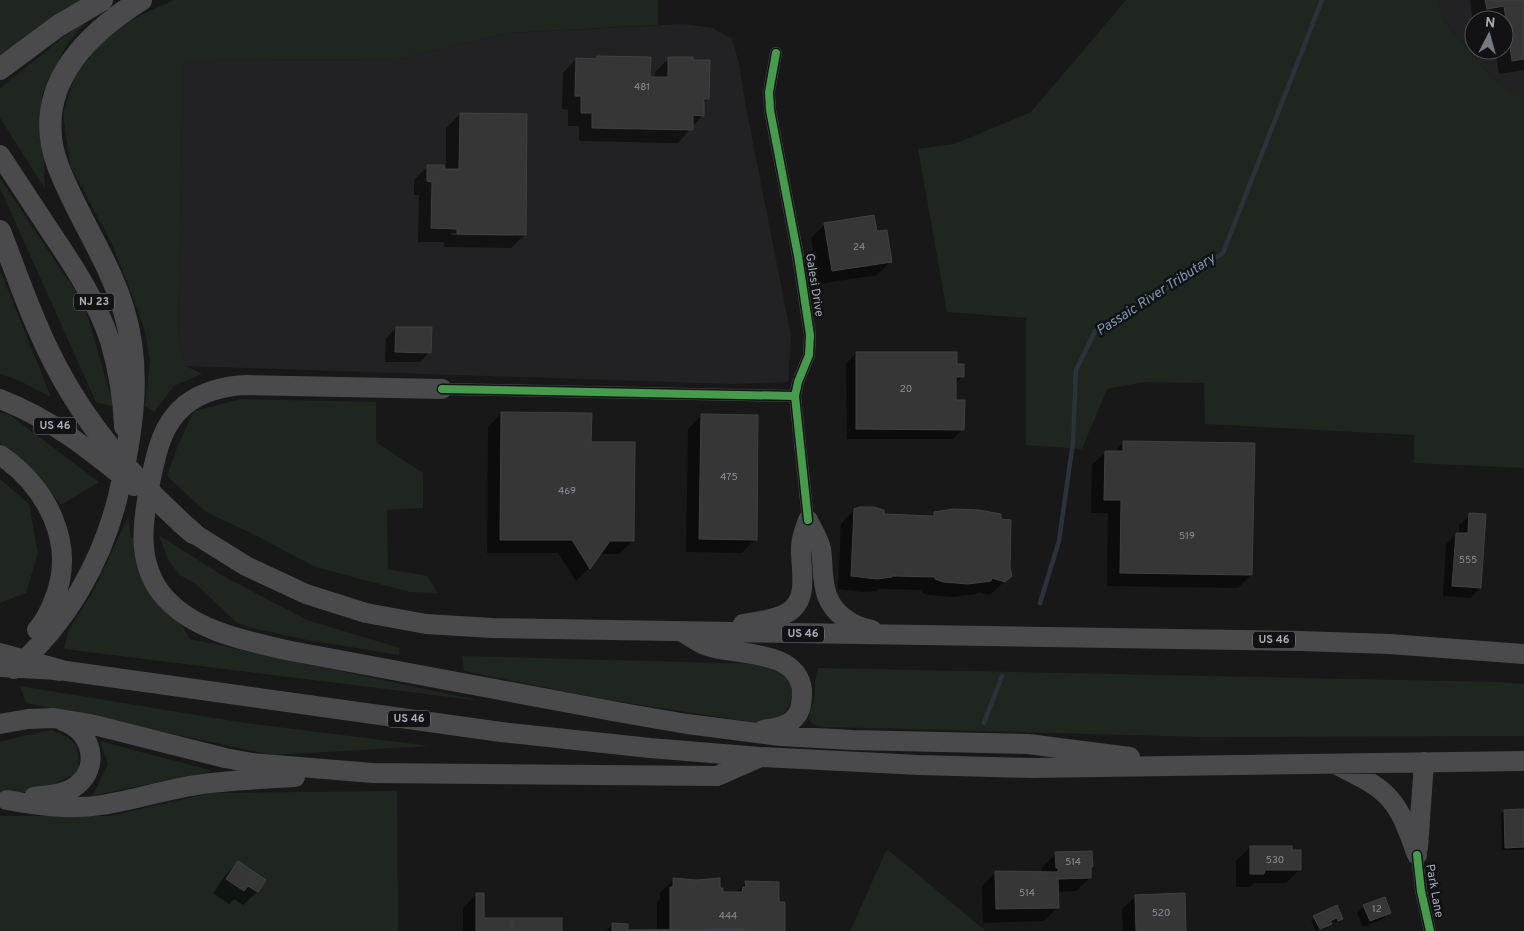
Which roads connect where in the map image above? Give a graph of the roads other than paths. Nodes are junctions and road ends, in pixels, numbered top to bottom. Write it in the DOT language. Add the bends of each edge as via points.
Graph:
graph roads {
  1 [pos="102,0"];
  2 [pos="142,0"];
  3 [pos="776,53"];
  4 [pos="0,69"];
  5 [pos="0,155"];
  6 [pos="0,231"];
  7 [pos="442,389"];
  8 [pos="795,396"];
  9 [pos="0,399"];
  10 [pos="0,455"];
  11 [pos="114,467"];
  12 [pos="808,520"];
  13 [pos="193,533"];
  14 [pos="682,632"];
  15 [pos="708,632"];
  16 [pos="898,636"];
  17 [pos="0,654"];
  18 [pos="1524,654"];
  19 [pos="0,668"];
  20 [pos="59,670"];
  21 [pos="0,679"];
  22 [pos="54,718"];
  23 [pos="0,724"];
  24 [pos="748,731"];
  25 [pos="760,757"];
  26 [pos="1524,761"];
  27 [pos="1424,762"];
  28 [pos="1335,764"];
  29 [pos="1202,766"];
  30 [pos="373,773"];
  31 [pos="1417,855"];
  32 [pos="1430,931"];
  1 -- 4 [label="highway" via="58,26"];
  2 -- 11 [label="highway" via="83,48 60,80 50,114 50,131 58,166 112,276 130,336 134,404"];
  3 -- 8 [label="street, Galesi Drive" via="769,92 770,110 810,335 810,355"];
  5 -- 11 [label="highway, NJ 23" via="82,280 110,340 120,382 124,425"];
  6 -- 13 [label="highway" via="39,330 79,405 120,460"];
  7 -- 8 [label="street"];
  7 -- 24 [label="highway" via="228,386 212,390 186,405 160,439 143,517 147,564 162,594 188,617 206,626 268,646 623,714"];
  8 -- 12 [label="street, Galesi Drive"];
  9 -- 11 [label="highway, US 46" via="48,421"];
  10 -- 19 [label="highway" via="24,475 48,504 60,534 63,564 56,594 43,622"];
  11 -- 13 [label="highway, US 46"];
  11 -- 21 [label="highway, NJ 23" via="110,527 88,578 32,653"];
  12 -- 15 [label="highway" via="800,544 802,592 793,609 774,618"];
  12 -- 16 [label="highway" via="820,546 824,587 832,605 855,625"];
  13 -- 14 [label="highway, US 46" via="246,566 290,587 336,604 396,620 492,628"];
  14 -- 15 [label="highway, US 46"];
  14 -- 24 [label="highway" via="708,646 780,662 796,676 802,696 797,716 779,728"];
  15 -- 16 [label="highway, US 46"];
  16 -- 18 [label="highway, US 46" via="1301,641"];
  17 -- 20 [label="highway"];
  19 -- 20 [label="highway, US 46"];
  20 -- 25 [label="highway, US 46" via="501,732"];
  22 -- 23 [label="highway"];
  22 -- 30 [label="highway" via="252,763"];
  22 -- 30 [label="highway" via="83,734 90,752 87,773 66,792 7,800 58,807 101,805 224,782"];
  24 -- 29 [label="highway" via="816,739 1028,744"];
  25 -- 29 [label="highway, US 46" via="1031,768"];
  25 -- 30 [label="highway" via="717,776"];
  26 -- 27 [label="highway, US 46"];
  27 -- 28 [label="highway, US 46"];
  27 -- 31 [label="highway"];
  28 -- 29 [label="highway, US 46"];
  28 -- 31 [label="highway" via="1390,799"];
  31 -- 32 [label="street, Park Lane"];
}
